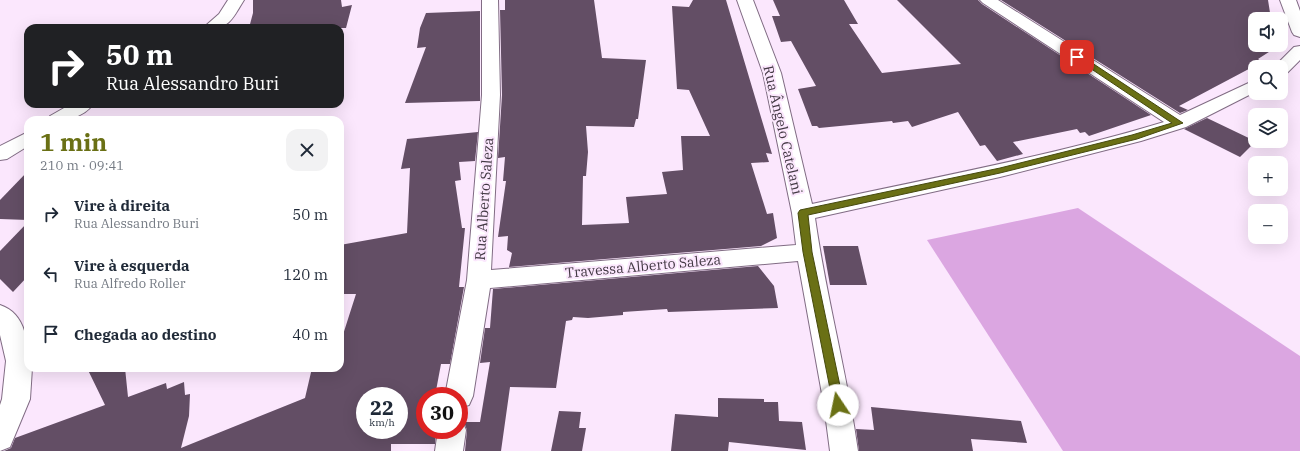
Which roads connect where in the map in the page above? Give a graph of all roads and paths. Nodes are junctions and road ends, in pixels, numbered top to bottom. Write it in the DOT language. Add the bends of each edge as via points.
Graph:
graph roads {
  1 [pos="236,0"];
  2 [pos="490,0"];
  3 [pos="745,0"];
  4 [pos="988,0"];
  5 [pos="1288,0"];
  6 [pos="216,24"];
  7 [pos="1300,32"];
  8 [pos="1300,51"];
  9 [pos="1288,62"];
  10 [pos="1248,89"];
  11 [pos="77,108"];
  12 [pos="64,116"];
  13 [pos="1179,123"];
  14 [pos="24,140"];
  15 [pos="0,154"];
  16 [pos="803,213"];
  17 [pos="808,252"];
  18 [pos="479,280"];
  19 [pos="0,315"];
  20 [pos="460,387"];
  21 [pos="0,438"];
  22 [pos="451,439"];
  23 [pos="449,451"];
  24 [pos="844,451"];
  1 -- 6 [label="street" via="225,17"];
  2 -- 18 [label="street, Rua Alberto Saleza" via="491,95"];
  3 -- 16 [label="street, Rua Ângelo Catelani" via="772,72"];
  4 -- 13 [label="street"];
  5 -- 7 [label="street"];
  8 -- 9 [label="street"];
  10 -- 13 [label="street"];
  11 -- 12 [label="street"];
  13 -- 16 [label="street" via="1134,137 1000,170"];
  14 -- 15 [label="street"];
  16 -- 17 [label="street, Rua Ângelo Catelani"];
  17 -- 18 [label="street, Travessa Alberto Saleza"];
  17 -- 24 [label="street, Rua Ângelo Catelani" via="838,405"];
  18 -- 20 [label="street, Rua Alberto Saleza"];
  19 -- 21 [label="street" via="11,328 19,361 16,399"];
  22 -- 23 [label="street"];
}
